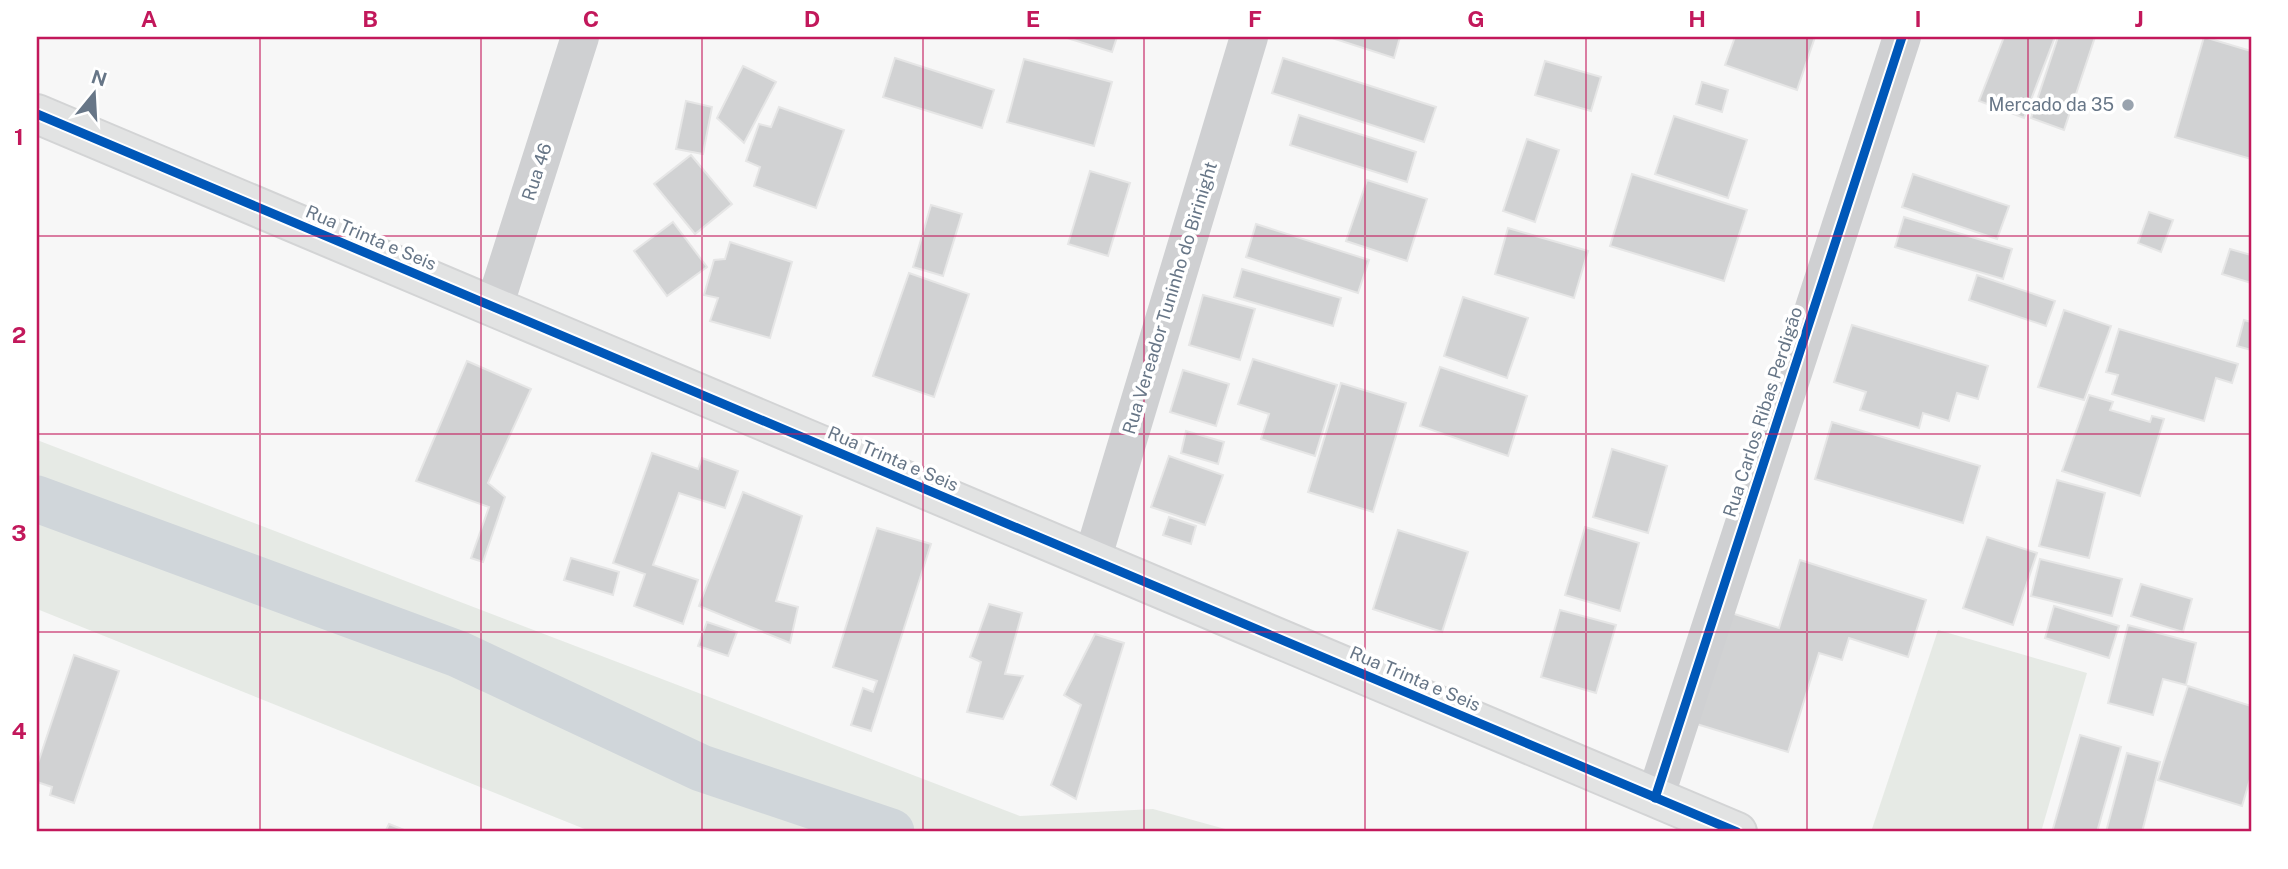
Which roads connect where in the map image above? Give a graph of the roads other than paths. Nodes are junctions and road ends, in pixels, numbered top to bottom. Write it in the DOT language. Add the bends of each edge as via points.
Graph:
graph roads {
  1 [pos="580,37"];
  2 [pos="1249,37"];
  3 [pos="1902,37"];
  4 [pos="37,114"];
  5 [pos="494,307"];
  6 [pos="1092,560"];
  7 [pos="1655,798"];
  8 [pos="1737,832"];
  1 -- 5 [label="street, Rua 46"];
  2 -- 6 [label="street, Rua Vereador Tuninho do Birinight"];
  3 -- 7 [label="street, Rua Carlos Ribas Perdigão"];
  4 -- 5 [label="main road, Rua Trinta e Seis"];
  5 -- 6 [label="main road, Rua Trinta e Seis"];
  6 -- 7 [label="main road, Rua Trinta e Seis"];
  7 -- 8 [label="main road, Rua Trinta e Seis"];
}
